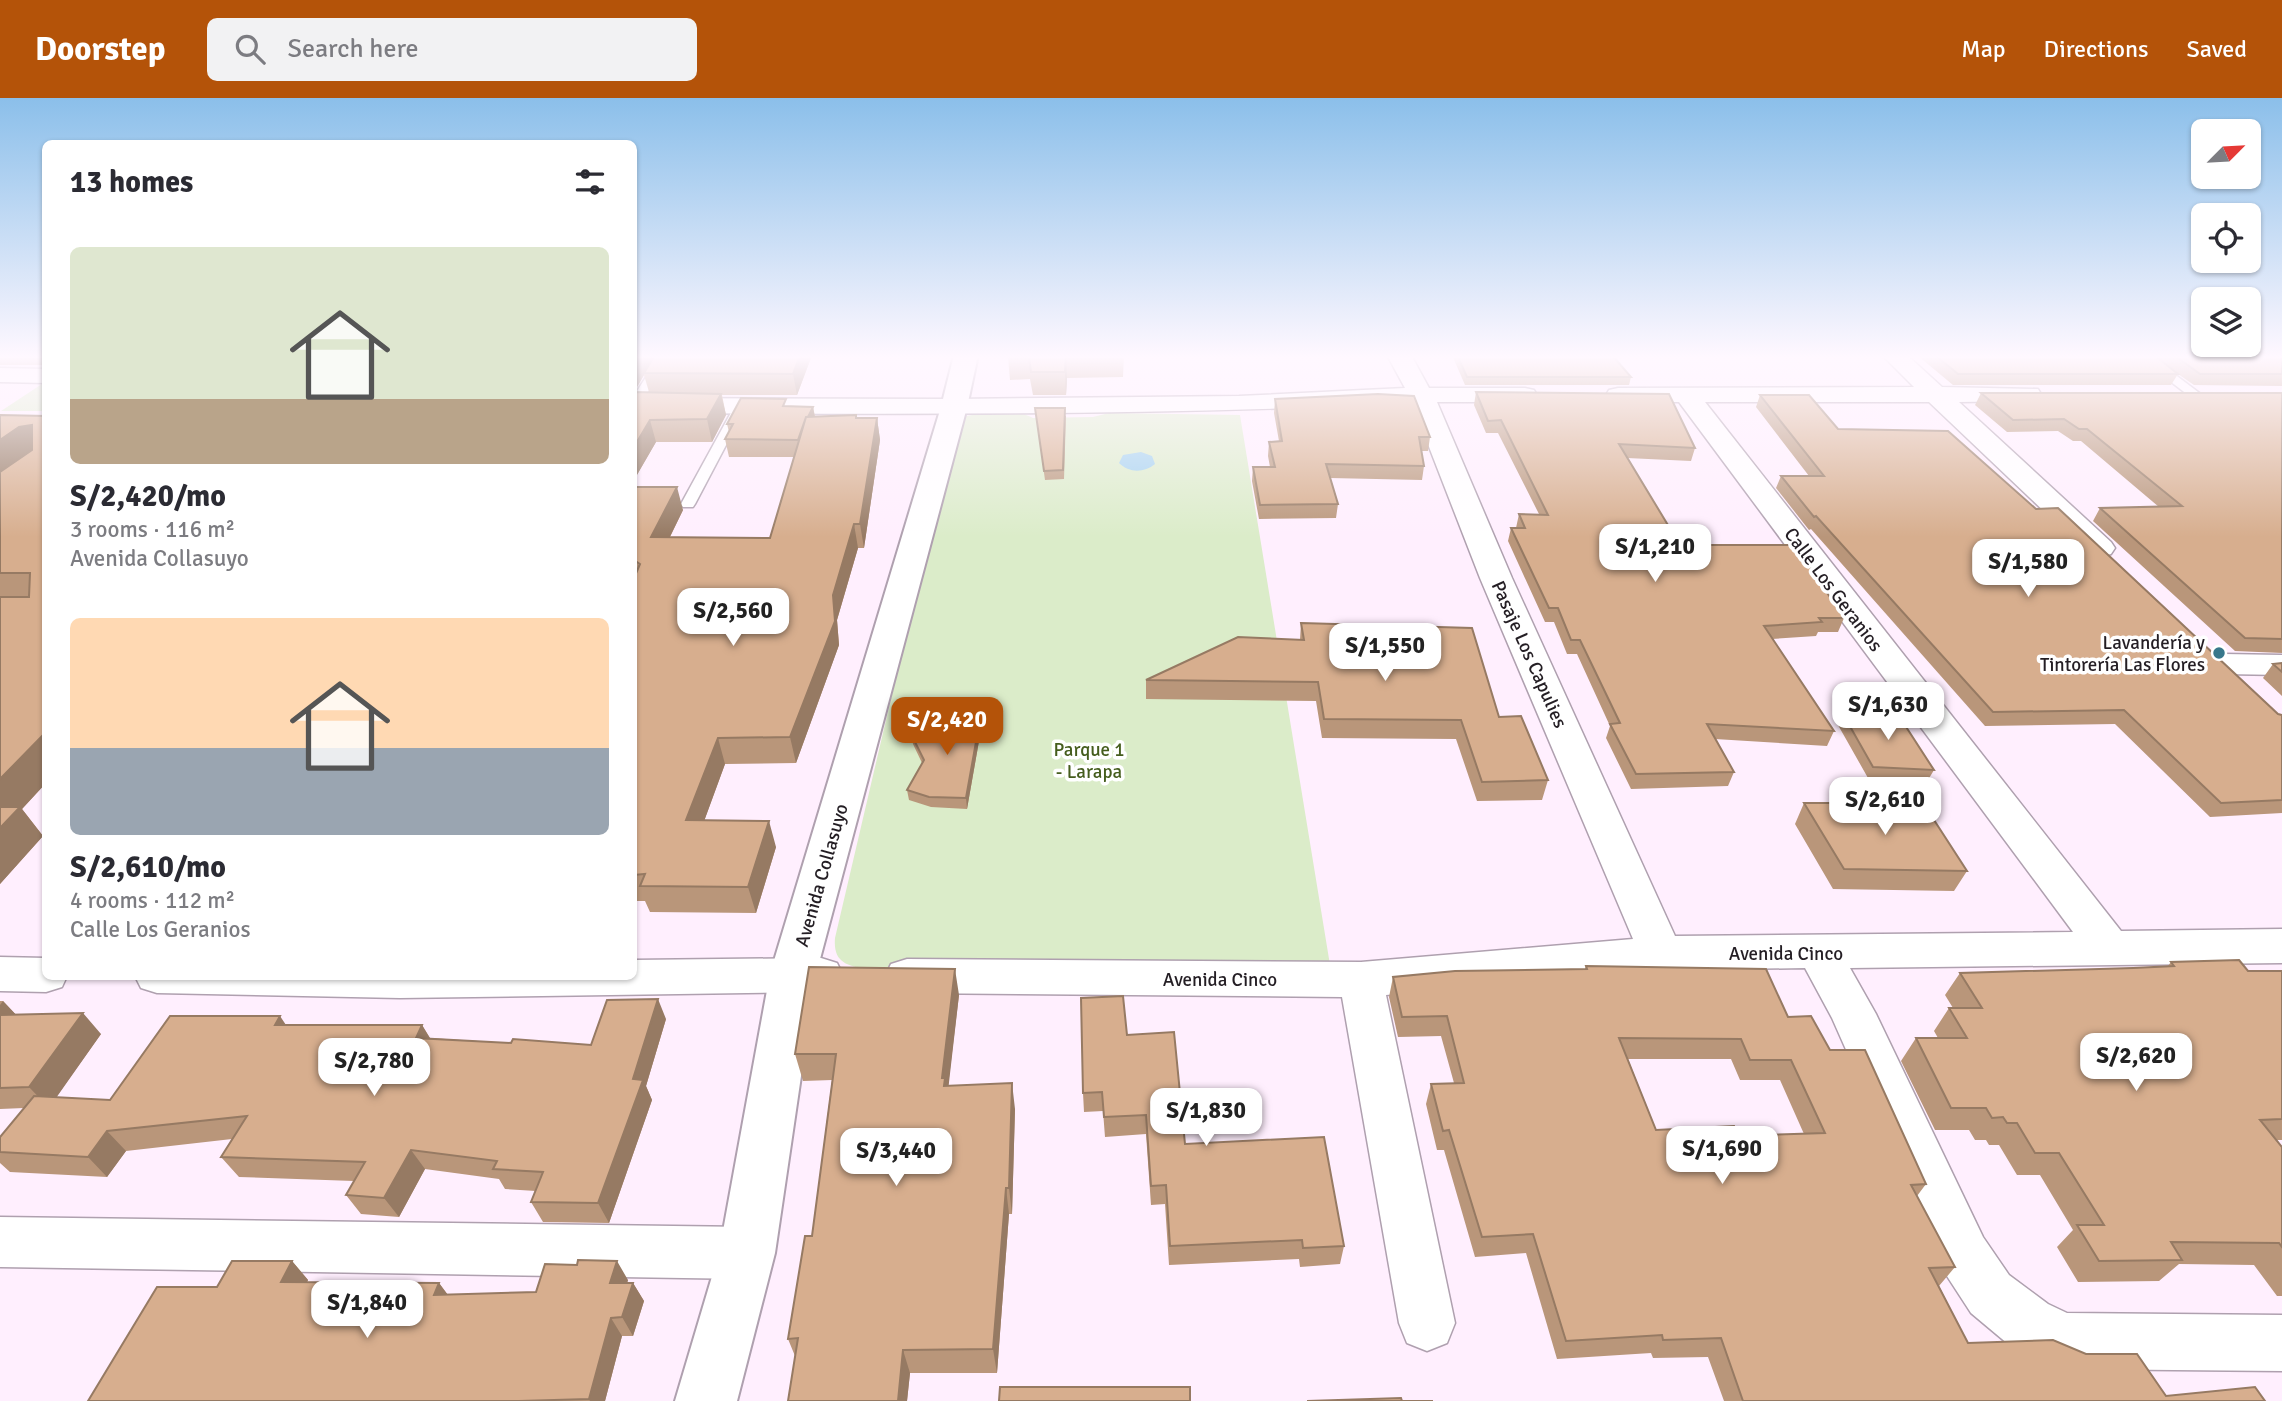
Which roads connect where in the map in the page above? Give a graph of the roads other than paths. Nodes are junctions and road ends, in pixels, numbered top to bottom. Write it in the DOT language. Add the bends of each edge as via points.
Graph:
graph roads {
  1 [pos="735,416"];
  2 [pos="951,416"];
  3 [pos="1430,416"];
  4 [pos="1702,416"];
  5 [pos="1960,416"];
  6 [pos="688,504"];
  7 [pos="2118,565"];
  8 [pos="2214,655"];
  9 [pos="2282,665"];
  10 [pos="2257,696"];
  11 [pos="2282,946"];
  12 [pos="2110,949"];
  13 [pos="1661,953"];
  14 [pos="1819,953"];
  15 [pos="0,974"];
  16 [pos="793,974"];
  17 [pos="42,975"];
  18 [pos="637,976"];
  19 [pos="1361,980"];
  20 [pos="0,1242"];
  21 [pos="747,1253"];
  22 [pos="1427,1323"];
  23 [pos="2282,1343"];
  24 [pos="706,1401"];
  1 -- 6 [label="lane"];
  2 -- 16 [label="street, Avenida Collasuyo"];
  3 -- 13 [label="street, Pasaje Los Capulies"];
  4 -- 12 [label="street, Calle Los Geranios"];
  5 -- 7 [label="street"];
  8 -- 9 [label="street"];
  8 -- 10 [label="street"];
  11 -- 12 [label="street, Avenida Cinco"];
  12 -- 14 [label="street, Avenida Cinco"];
  13 -- 14 [label="street, Avenida Cinco"];
  13 -- 19 [label="street, Avenida Cinco"];
  14 -- 23 [label="street" via="1853,1014 1964,1255 1990,1294 2028,1324 2066,1341"];
  15 -- 17 [label="street"];
  16 -- 18 [label="street, Avenida Cinco"];
  16 -- 19 [label="street, Avenida Cinco"];
  16 -- 21 [label="street, Avenida Collasuyo"];
  19 -- 22 [label="street"];
  20 -- 21 [label="street"];
  21 -- 24 [label="street, Avenida Collasuyo"];
}
